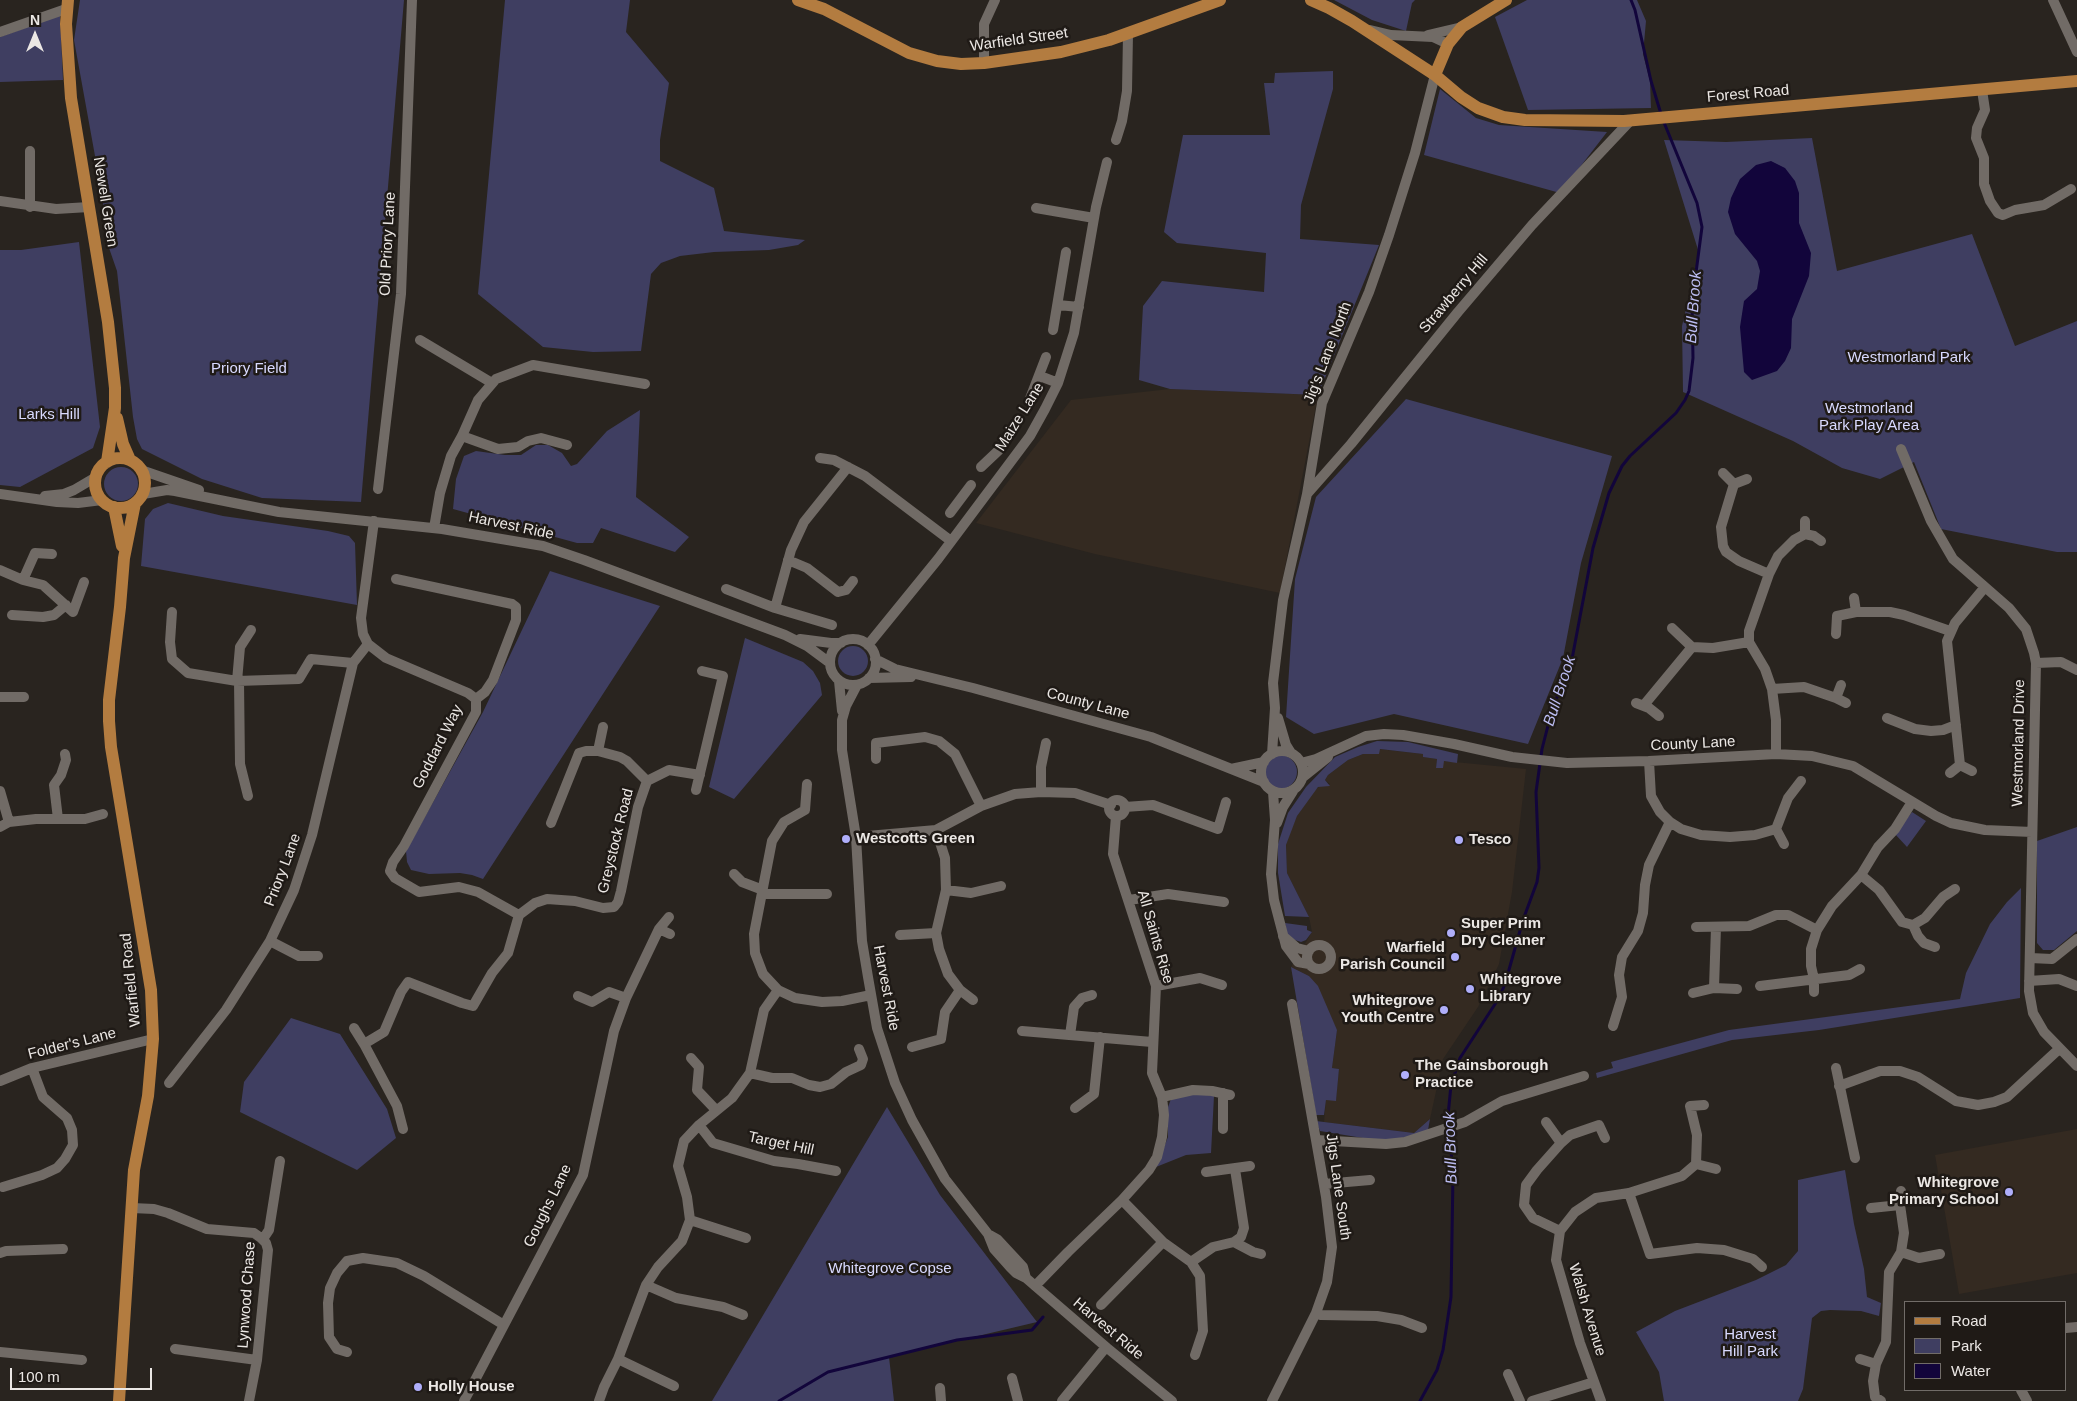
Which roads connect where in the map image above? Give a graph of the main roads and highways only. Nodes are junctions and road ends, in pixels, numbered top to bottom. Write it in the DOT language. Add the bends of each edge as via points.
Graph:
graph roads {
  1 [pos="798,0"];
  2 [pos="1220,0"];
  3 [pos="1311,0"];
  4 [pos="1506,0"];
  5 [pos="67,5"];
  6 [pos="1435,75"];
  7 [pos="2077,81"];
  8 [pos="115,408"];
  9 [pos="130,460"];
  10 [pos="107,462"];
  11 [pos="139,499"];
  12 [pos="114,507"];
  13 [pos="124,558"];
  14 [pos="118,1401"];
  1 -- 2 [label="main road, Warfield Street" via="824,9 909,53 961,64 1061,52 1128,34"];
  3 -- 6 [label="main road" via="1360,26"];
  4 -- 6 [label="main road" via="1462,27 1448,44"];
  5 -- 8 [label="main road, Newell Green" via="71,98 113,361"];
  6 -- 7 [label="main road, Forest Road" via="1461,97 1491,114 1543,121 1663,118"];
  8 -- 9 [label="main road, Newell Green" via="122,444"];
  8 -- 10 [label="main road, Newell Green"];
  9 -- 10 [label="main road" via="116,458"];
  9 -- 11 [label="main road" via="141,470 146,484"];
  10 -- 12 [label="main road" via="96,477 97,492 102,500"];
  11 -- 12 [label="main road" via="124,508"];
  11 -- 13 [label="main road, Warfield Road"];
  12 -- 13 [label="main road, Warfield Road"];
  13 -- 14 [label="main road, Warfield Road" via="109,700 111,746 151,990 153,1039 148,1096 134,1170"];
}
